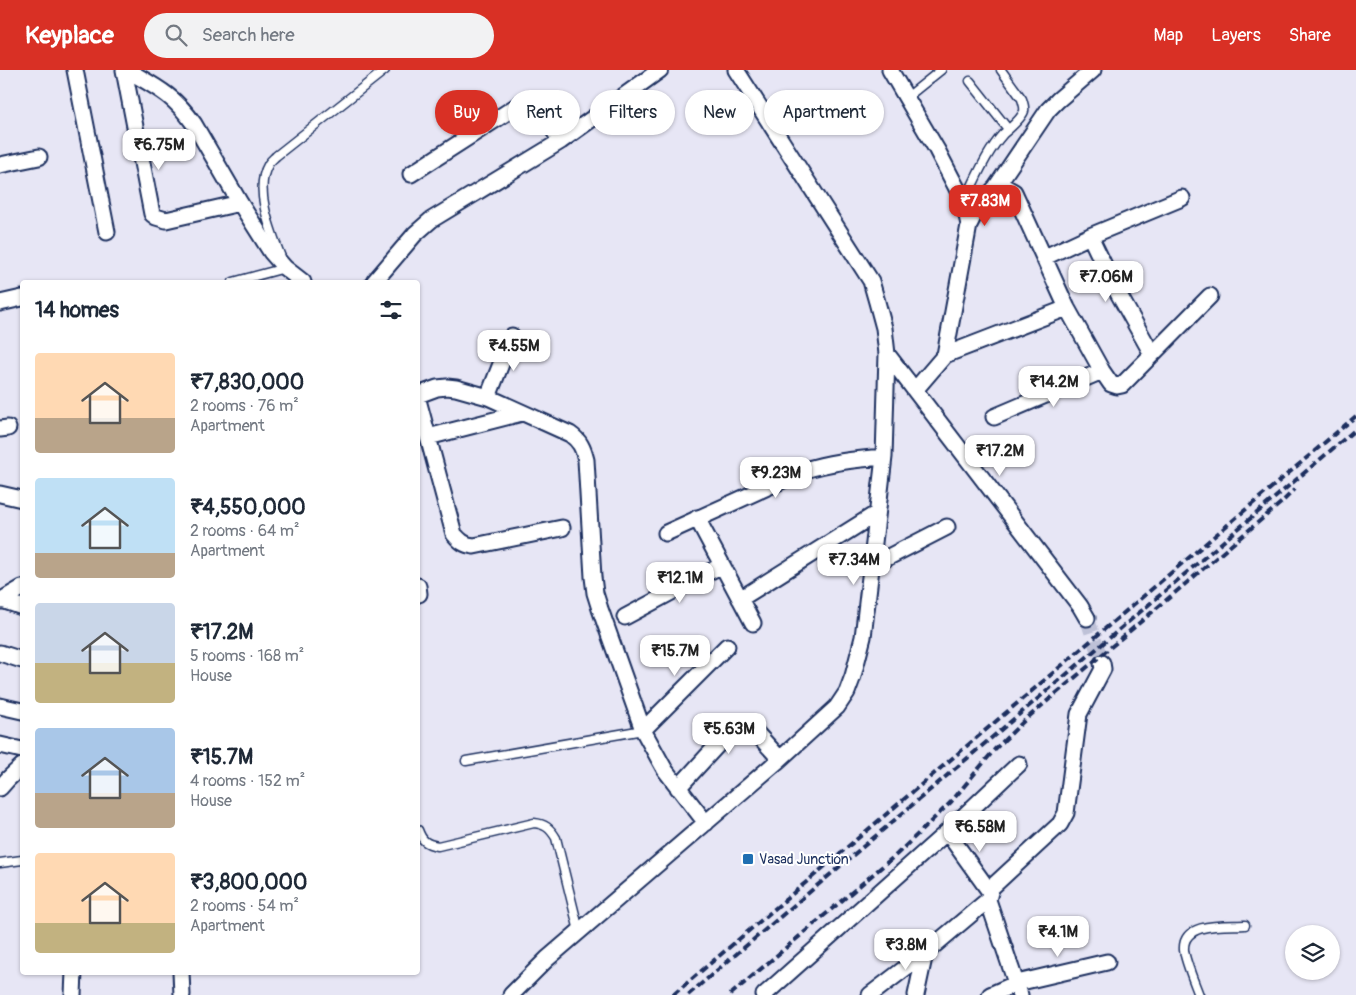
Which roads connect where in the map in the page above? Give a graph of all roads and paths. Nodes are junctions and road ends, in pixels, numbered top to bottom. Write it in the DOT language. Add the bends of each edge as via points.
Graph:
graph roads {
  1 [pos="75,70"];
  2 [pos="126,70"];
  3 [pos="385,70"];
  4 [pos="660,70"];
  5 [pos="736,70"];
  6 [pos="890,70"];
  7 [pos="941,70"];
  8 [pos="1001,70"];
  9 [pos="1093,70"];
  10 [pos="970,81"];
  11 [pos="906,98"];
  12 [pos="1008,129"];
  13 [pos="561,141"];
  14 [pos="38,157"];
  15 [pos="0,165"];
  16 [pos="411,174"];
  17 [pos="996,187"];
  18 [pos="1182,198"];
  19 [pos="964,202"];
  20 [pos="240,203"];
  21 [pos="968,225"];
  22 [pos="107,232"];
  23 [pos="1090,236"];
  24 [pos="1045,258"];
  25 [pos="285,268"];
  26 [pos="240,280"];
  27 [pos="300,280"];
  28 [pos="376,280"];
  29 [pos="1210,296"];
  30 [pos="20,298"];
  31 [pos="0,303"];
  32 [pos="1067,308"];
  33 [pos="512,336"];
  34 [pos="887,354"];
  35 [pos="1152,354"];
  36 [pos="945,355"];
  37 [pos="1102,371"];
  38 [pos="915,390"];
  39 [pos="420,394"];
  40 [pos="488,397"];
  41 [pos="420,407"];
  42 [pos="522,413"];
  43 [pos="994,417"];
  44 [pos="428,437"];
  45 [pos="884,457"];
  46 [pos="0,494"];
  47 [pos="20,498"];
  48 [pos="877,513"];
  49 [pos="697,518"];
  50 [pos="947,527"];
  51 [pos="562,528"];
  52 [pos="666,533"];
  53 [pos="722,565"];
  54 [pos="871,566"];
  55 [pos="20,589"];
  56 [pos="740,599"];
  57 [pos="1,600"];
  58 [pos="20,606"];
  59 [pos="624,617"];
  60 [pos="1087,618"];
  61 [pos="753,623"];
  62 [pos="727,646"];
  63 [pos="0,653"];
  64 [pos="20,659"];
  65 [pos="1102,662"];
  66 [pos="0,706"];
  67 [pos="20,711"];
  68 [pos="643,730"];
  69 [pos="0,745"];
  70 [pos="20,750"];
  71 [pos="780,759"];
  72 [pos="466,761"];
  73 [pos="1019,764"];
  74 [pos="20,768"];
  75 [pos="0,788"];
  76 [pos="678,788"];
  77 [pos="706,823"];
  78 [pos="947,832"];
  79 [pos="420,836"];
  80 [pos="20,860"];
  81 [pos="0,863"];
  82 [pos="989,896"];
  83 [pos="1245,926"];
  84 [pos="579,931"];
  85 [pos="925,953"];
  86 [pos="1107,962"];
  87 [pos="74,975"];
  88 [pos="181,975"];
  89 [pos="1019,989"];
  90 [pos="74,995"];
  91 [pos="182,995"];
  92 [pos="511,995"];
  93 [pos="764,995"];
  94 [pos="870,995"];
  95 [pos="916,995"];
  96 [pos="990,995"];
  97 [pos="1199,995"];
  1 -- 22 [label="street"];
  2 -- 20 [label="street" via="164,92 186,112"];
  2 -- 20 [label="street" via="152,214 166,220"];
  3 -- 25 [label="lane" via="268,164 263,175 264,207"];
  4 -- 13 [label="street"];
  5 -- 34 [label="street" via="871,281 884,328"];
  6 -- 11 [label="street"];
  7 -- 11 [label="lane"];
  8 -- 12 [label="lane" via="1024,105 1021,117"];
  9 -- 17 [label="street" via="1048,110"];
  10 -- 12 [label="lane"];
  11 -- 19 [label="street"];
  12 -- 19 [label="lane" via="992,149"];
  13 -- 16 [label="street" via="530,100"];
  13 -- 28 [label="street" via="431,220"];
  14 -- 15 [label="street"];
  17 -- 21 [label="street" via="978,207"];
  17 -- 24 [label="street" via="1014,192"];
  18 -- 23 [label="street"];
  19 -- 21 [label="street"];
  20 -- 25 [label="street"];
  21 -- 36 [label="street"];
  23 -- 24 [label="street"];
  23 -- 35 [label="street" via="1112,284"];
  24 -- 32 [label="street"];
  25 -- 26 [label="lane"];
  25 -- 27 [label="street"];
  29 -- 35 [label="street"];
  30 -- 31 [label="street"];
  32 -- 36 [label="street"];
  32 -- 37 [label="street"];
  33 -- 40 [label="street"];
  34 -- 38 [label="street"];
  34 -- 45 [label="street"];
  35 -- 37 [label="street" via="1122,385 1112,384"];
  36 -- 38 [label="street"];
  37 -- 43 [label="street"];
  38 -- 60 [label="street"];
  39 -- 40 [label="street" via="447,387"];
  40 -- 42 [label="street"];
  41 -- 44 [label="street"];
  42 -- 44 [label="street"];
  42 -- 68 [label="street" via="570,434 583,448 595,593"];
  44 -- 51 [label="street" via="454,534 459,541 474,546"];
  45 -- 48 [label="street"];
  45 -- 49 [label="street" via="834,462 805,470"];
  46 -- 47 [label="street"];
  48 -- 54 [label="street"];
  48 -- 56 [label="street"];
  49 -- 52 [label="street"];
  49 -- 53 [label="street"];
  50 -- 54 [label="street"];
  53 -- 56 [label="street"];
  53 -- 59 [label="street"];
  54 -- 71 [label="street" via="863,637 847,692 838,707"];
  55 -- 57 [label="street"];
  56 -- 61 [label="street"];
  57 -- 58 [label="street"];
  62 -- 68 [label="street"];
  63 -- 64 [label="street"];
  65 -- 82 [label="street" via="1103,669 1077,722 1064,818 992,887"];
  66 -- 67 [label="street"];
  68 -- 72 [label="lane"];
  68 -- 76 [label="street"];
  69 -- 70 [label="street"];
  71 -- 76 [label="street" via="750,726 739,724"];
  71 -- 77 [label="street"];
  73 -- 78 [label="street"];
  74 -- 75 [label="street"];
  76 -- 77 [label="street"];
  77 -- 84 [label="street"];
  78 -- 82 [label="street"];
  78 -- 93 [label="street"];
  79 -- 84 [label="lane" via="428,844 438,846 534,823 544,824 556,838"];
  80 -- 81 [label="lane"];
  82 -- 85 [label="street"];
  82 -- 89 [label="street"];
  83 -- 97 [label="lane" via="1204,927 1189,934 1184,952"];
  84 -- 92 [label="street"];
  85 -- 94 [label="street"];
  85 -- 95 [label="street"];
  86 -- 89 [label="street"];
  87 -- 90 [label="street"];
  88 -- 91 [label="street"];
  89 -- 96 [label="street"];
}
